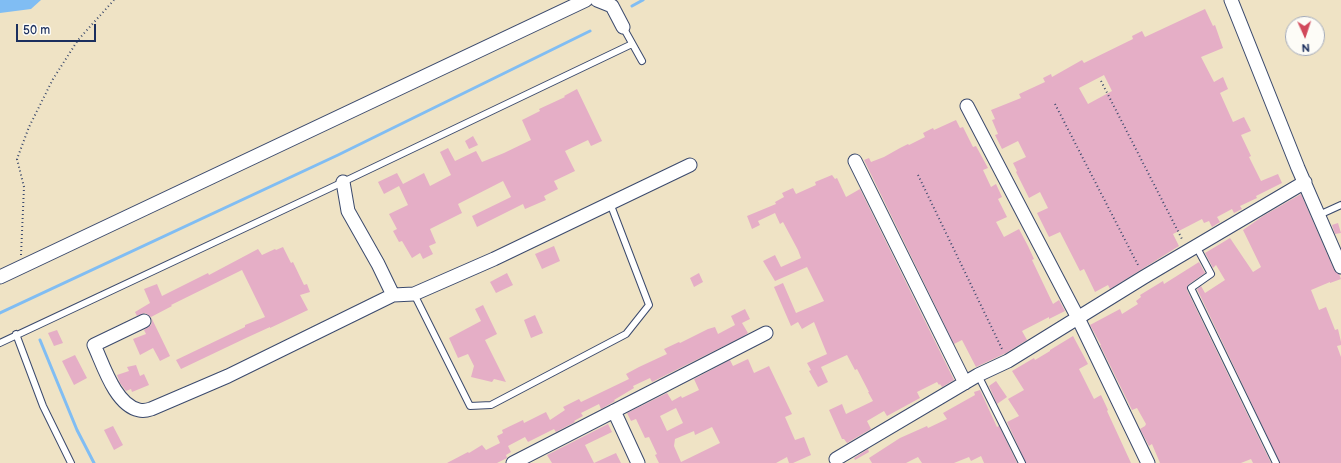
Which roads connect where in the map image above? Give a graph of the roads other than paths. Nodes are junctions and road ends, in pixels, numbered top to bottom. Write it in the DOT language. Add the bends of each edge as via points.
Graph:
graph roads {
  1 [pos="586,0"];
  2 [pos="598,0"];
  3 [pos="1231,0"];
  4 [pos="611,3"];
  5 [pos="623,27"];
  6 [pos="632,44"];
  7 [pos="642,61"];
  8 [pos="968,106"];
  9 [pos="855,161"];
  10 [pos="690,165"];
  11 [pos="343,182"];
  12 [pos="1304,182"];
  13 [pos="610,203"];
  14 [pos="1341,205"];
  15 [pos="1318,215"];
  16 [pos="1192,248"];
  17 [pos="1341,267"];
  18 [pos="0,278"];
  19 [pos="414,294"];
  20 [pos="393,295"];
  21 [pos="1078,318"];
  22 [pos="144,321"];
  23 [pos="766,333"];
  24 [pos="16,334"];
  25 [pos="0,342"];
  26 [pos="978,375"];
  27 [pos="965,383"];
  28 [pos="614,411"];
  29 [pos="836,459"];
  30 [pos="71,463"];
  31 [pos="513,463"];
  32 [pos="638,463"];
  33 [pos="1022,463"];
  34 [pos="1148,463"];
  35 [pos="1276,463"];
  1 -- 18 [label="street"];
  2 -- 4 [label="street"];
  3 -- 12 [label="street"];
  4 -- 5 [label="street"];
  5 -- 6 [label="lane"];
  6 -- 7 [label="lane"];
  6 -- 11 [label="lane"];
  8 -- 21 [label="street"];
  9 -- 27 [label="street"];
  10 -- 13 [label="street"];
  11 -- 20 [label="street" via="348,211"];
  11 -- 24 [label="lane"];
  12 -- 15 [label="street"];
  12 -- 16 [label="street"];
  13 -- 19 [label="street"];
  13 -- 19 [label="lane" via="649,305 626,334 491,405 470,406"];
  14 -- 15 [label="lane"];
  15 -- 17 [label="street"];
  16 -- 21 [label="street"];
  16 -- 35 [label="lane" via="1211,274 1191,288"];
  19 -- 20 [label="street"];
  20 -- 22 [label="street" via="228,376 151,409 139,410 130,406 116,392 94,345"];
  21 -- 26 [label="street" via="1008,361"];
  21 -- 34 [label="street"];
  23 -- 28 [label="street"];
  24 -- 25 [label="lane"];
  24 -- 30 [label="lane" via="43,406"];
  26 -- 27 [label="street"];
  26 -- 33 [label="lane"];
  27 -- 29 [label="street"];
  28 -- 31 [label="street"];
  28 -- 32 [label="street"];
}
